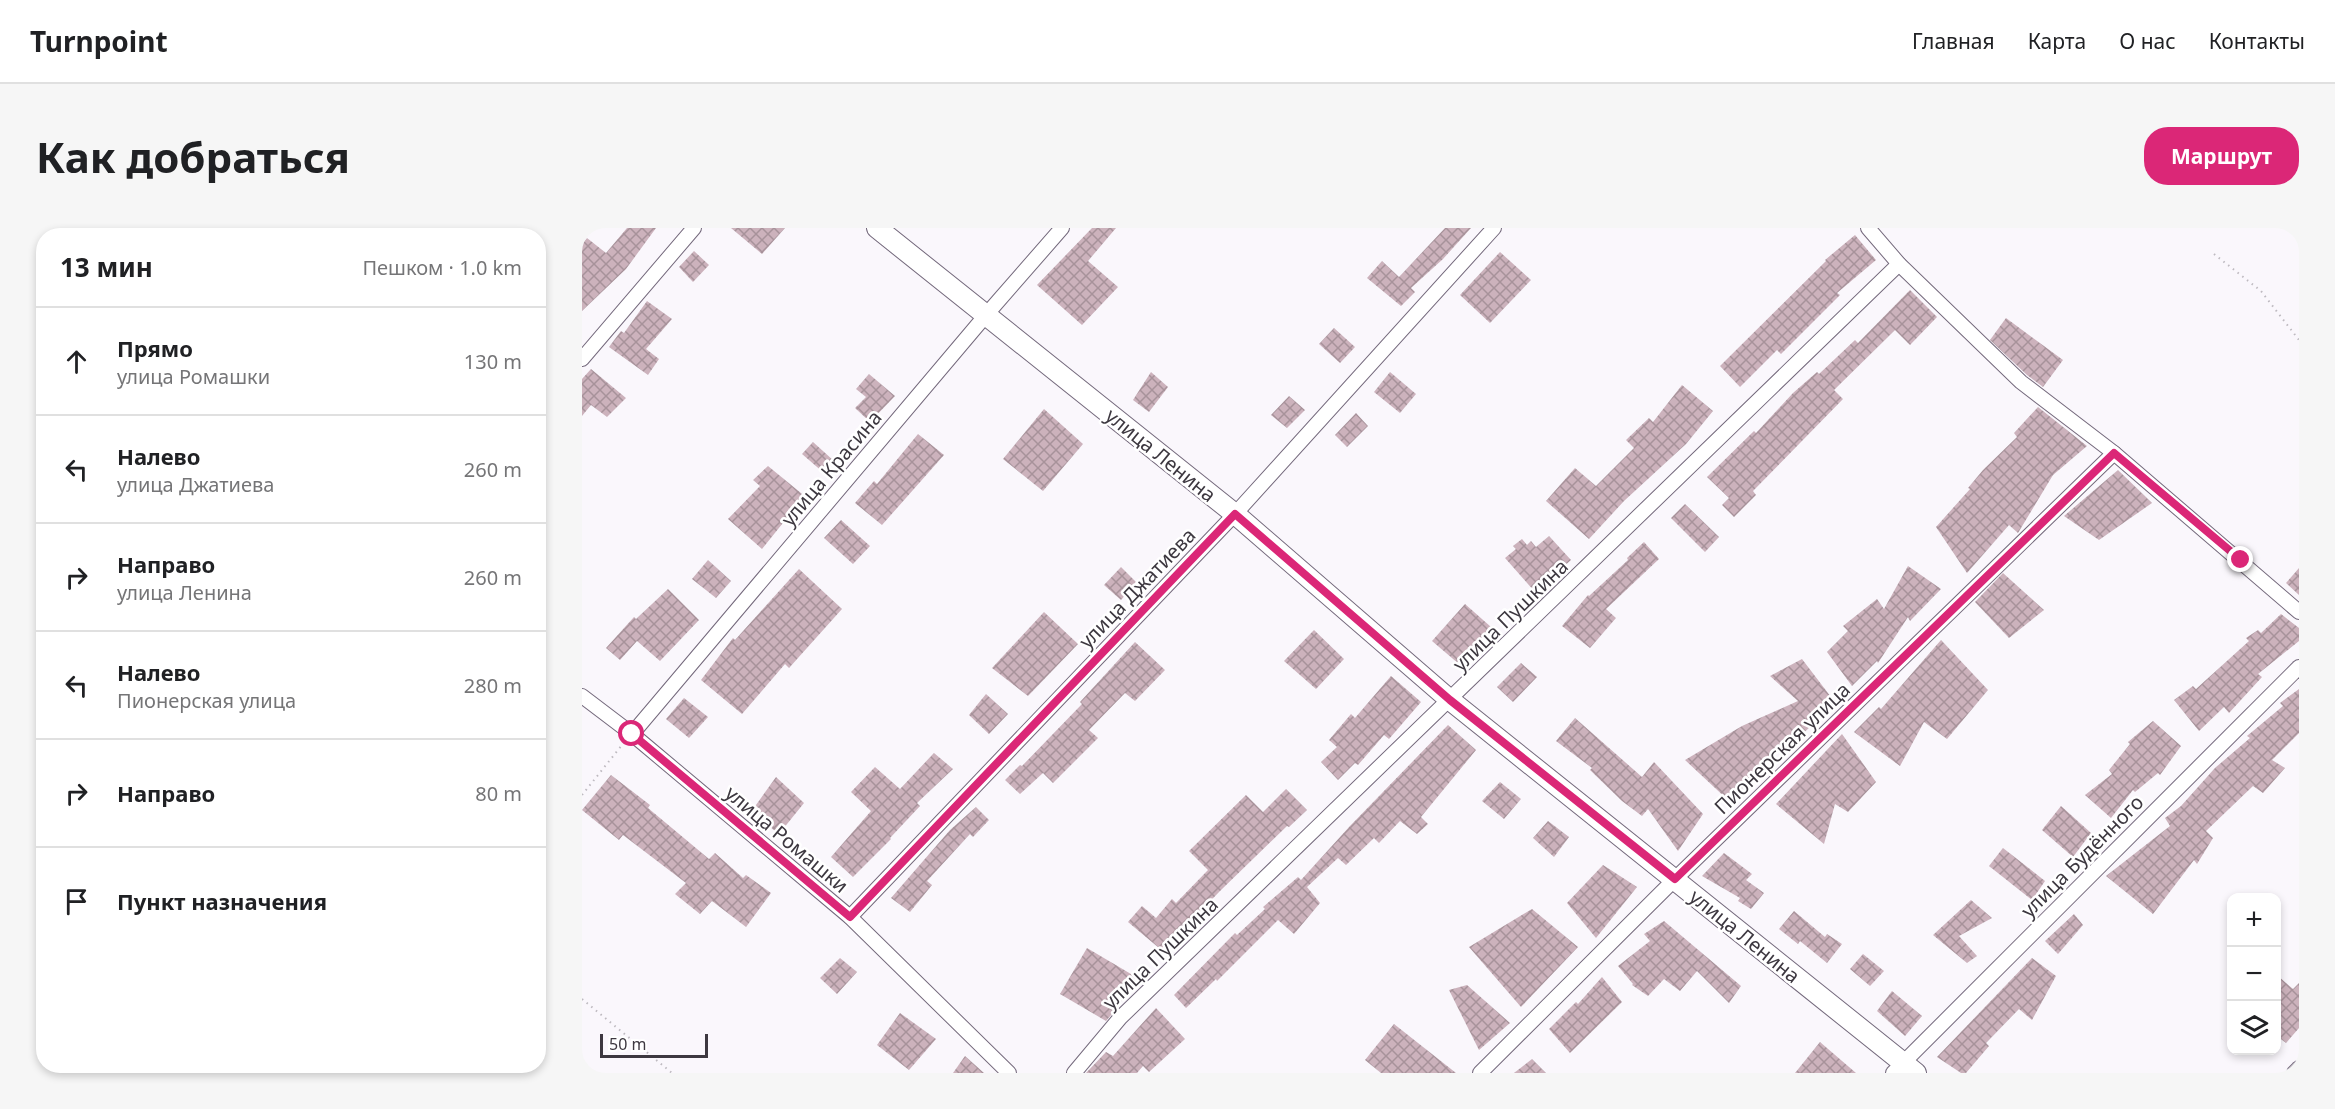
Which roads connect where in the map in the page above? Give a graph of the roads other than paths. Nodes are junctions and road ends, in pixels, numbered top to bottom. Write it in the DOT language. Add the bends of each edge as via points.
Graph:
graph roads {
  1 [pos="694,228"];
  2 [pos="877,228"];
  3 [pos="1062,228"];
  4 [pos="1494,228"];
  5 [pos="1868,228"];
  6 [pos="1899,264"];
  7 [pos="986,315"];
  8 [pos="582,359"];
  9 [pos="2114,453"];
  10 [pos="1235,514"];
  11 [pos="2299,612"];
  12 [pos="2299,667"];
  13 [pos="582,696"];
  14 [pos="1450,700"];
  15 [pos="632,734"];
  16 [pos="1675,879"];
  17 [pos="850,917"];
  18 [pos="2299,1068"];
  19 [pos="1904,1069"];
  20 [pos="1010,1073"];
  21 [pos="1074,1073"];
  22 [pos="1480,1073"];
  23 [pos="2294,1073"];
  1 -- 8 [label="street"];
  2 -- 7 [label="street, улица Ленина"];
  3 -- 7 [label="street, улица Красина"];
  4 -- 10 [label="street, улица Джатиева"];
  5 -- 6 [label="street"];
  6 -- 9 [label="street" via="2021,382"];
  6 -- 14 [label="street, улица Пушкина"];
  7 -- 10 [label="street, улица Ленина"];
  7 -- 15 [label="street, улица Красина"];
  9 -- 11 [label="street"];
  9 -- 16 [label="street, Пионерская улица"];
  10 -- 14 [label="street, улица Ленина"];
  10 -- 17 [label="street, улица Джатиева"];
  12 -- 19 [label="street, улица Будённого"];
  13 -- 15 [label="street, улица Ромашки"];
  14 -- 16 [label="street, улица Ленина"];
  14 -- 21 [label="street, улица Пушкина" via="1120,1018"];
  15 -- 17 [label="street, улица Ромашки"];
  16 -- 19 [label="street, улица Ленина"];
  16 -- 22 [label="street, Пионерская улица"];
  17 -- 20 [label="street, улица Ромашки"];
  18 -- 23 [label="street"];
}
